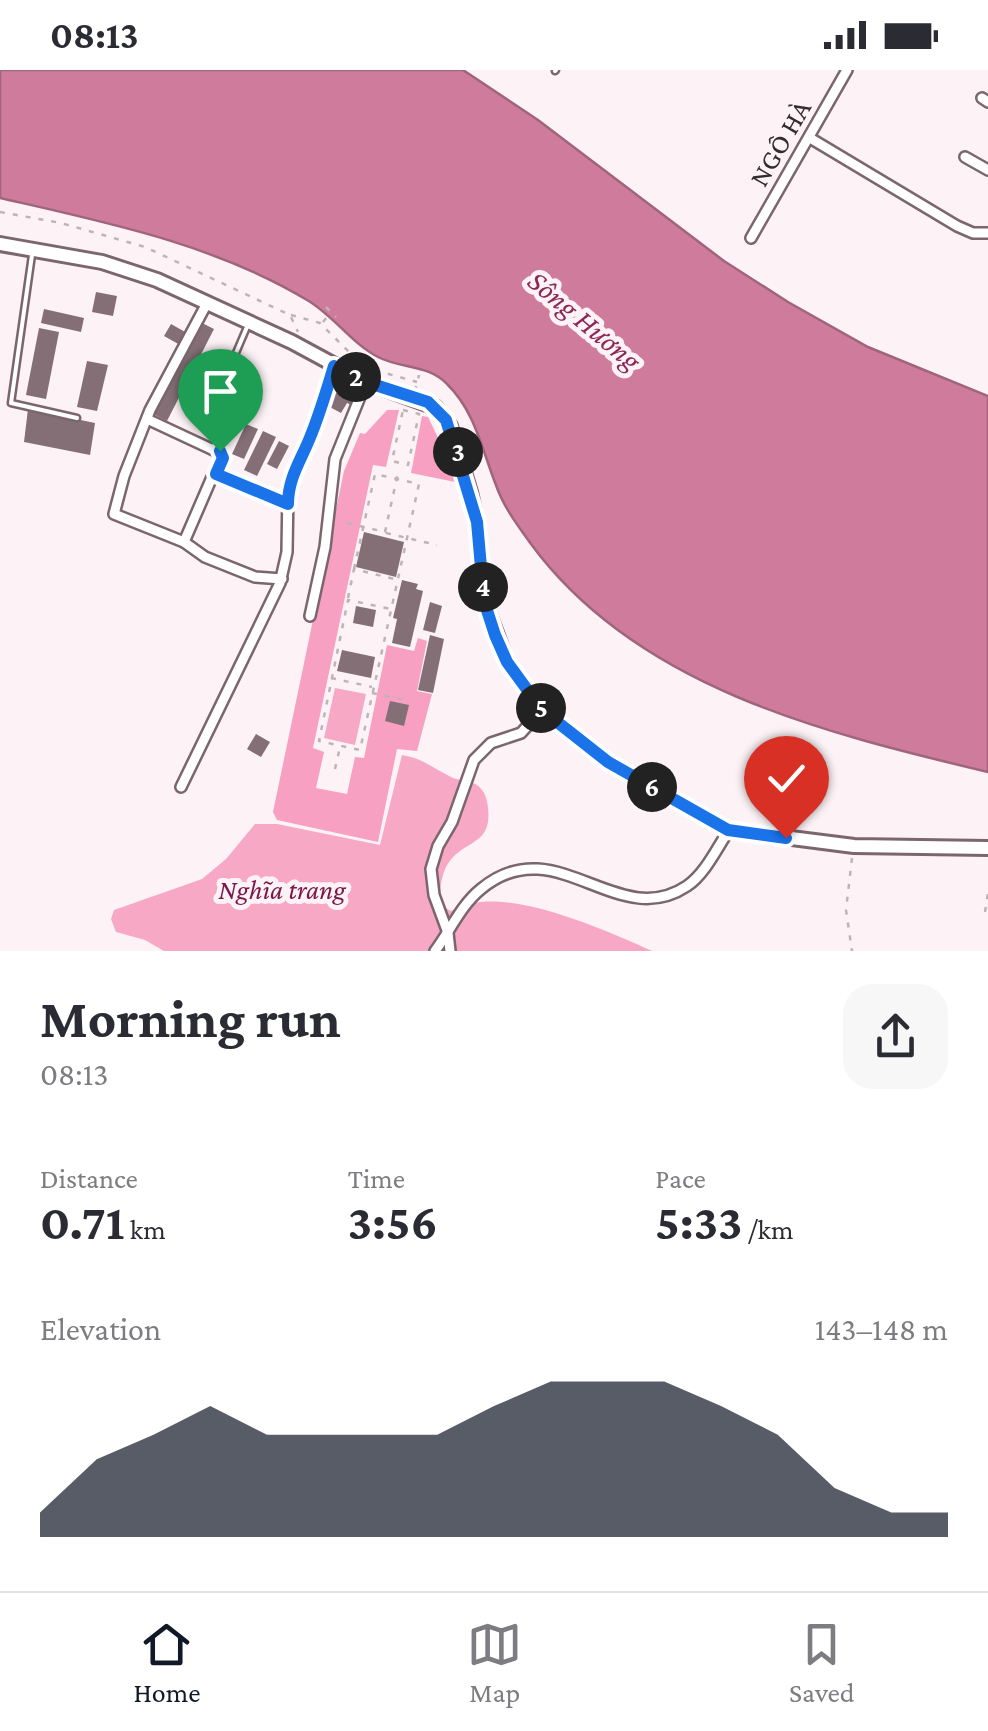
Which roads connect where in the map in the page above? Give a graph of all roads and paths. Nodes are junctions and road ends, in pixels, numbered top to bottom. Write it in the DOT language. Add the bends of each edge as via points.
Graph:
graph roads {
  1 [pos="847,70"];
  2 [pos="810,138"];
  3 [pos="964,157"];
  4 [pos="988,170"];
  5 [pos="0,212"];
  6 [pos="988,233"];
  7 [pos="751,238"];
  8 [pos="1,248"];
  9 [pos="33,250"];
  10 [pos="206,305"];
  11 [pos="326,306"];
  12 [pos="332,312"];
  13 [pos="290,315"];
  14 [pos="336,317"];
  15 [pos="250,322"];
  16 [pos="321,324"];
  17 [pos="292,342"];
  18 [pos="334,366"];
  19 [pos="419,376"];
  20 [pos="366,382"];
  21 [pos="417,382"];
  22 [pos="221,388"];
  23 [pos="413,398"];
  24 [pos="77,418"];
  25 [pos="147,419"];
  26 [pos="400,465"];
  27 [pos="398,473"];
  28 [pos="216,474"];
  29 [pos="397,479"];
  30 [pos="288,504"];
  31 [pos="347,524"];
  32 [pos="363,527"];
  33 [pos="385,532"];
  34 [pos="408,538"];
  35 [pos="184,542"];
  36 [pos="437,545"];
  37 [pos="354,569"];
  38 [pos="282,579"];
  39 [pos="398,580"];
  40 [pos="348,600"];
  41 [pos="391,609"];
  42 [pos="310,616"];
  43 [pos="331,678"];
  44 [pos="373,690"];
  45 [pos="404,704"];
  46 [pos="542,710"];
  47 [pos="340,746"];
  48 [pos="335,769"];
  49 [pos="181,787"];
  50 [pos="728,830"];
  51 [pos="854,846"];
  52 [pos="988,848"];
  53 [pos="988,894"];
  54 [pos="985,912"];
  55 [pos="448,932"];
  56 [pos="435,951"];
  57 [pos="450,951"];
  58 [pos="852,951"];
  1 -- 2 [label="street, NGÔ HÀ"];
  2 -- 6 [label="street" via="958,226"];
  2 -- 7 [label="street, NGÔ HÀ"];
  3 -- 4 [label="street"];
  5 -- 13 [label="path" via="144,247"];
  8 -- 9 [label="main road"];
  9 -- 10 [label="main road" via="102,262"];
  9 -- 24 [label="lane" via="12,403"];
  10 -- 15 [label="main road"];
  10 -- 25 [label="street"];
  11 -- 12 [label="path"];
  12 -- 14 [label="path"];
  12 -- 16 [label="path"];
  13 -- 16 [label="path"];
  13 -- 17 [label="path" via="299,329"];
  15 -- 17 [label="main road"];
  15 -- 22 [label="lane"];
  16 -- 21 [label="path" via="364,367"];
  17 -- 18 [label="main road"];
  18 -- 20 [label="main road"];
  18 -- 30 [label="street" via="295,466"];
  19 -- 21 [label="path"];
  20 -- 23 [label="main road"];
  20 -- 42 [label="street" via="335,459"];
  21 -- 23 [label="path"];
  23 -- 46 [label="main road" via="434,407 450,426 478,528 484,601 495,635"];
  25 -- 28 [label="street" via="220,451"];
  25 -- 35 [label="street" via="114,514"];
  26 -- 26 [label="path" via="408,465 419,414 403,410 392,462"];
  27 -- 29 [label="path"];
  28 -- 30 [label="street"];
  28 -- 35 [label="street"];
  29 -- 32 [label="path" via="375,474"];
  29 -- 33 [label="path"];
  29 -- 34 [label="path" via="420,484"];
  30 -- 38 [label="street"];
  31 -- 32 [label="path"];
  32 -- 33 [label="path"];
  32 -- 37 [label="path"];
  33 -- 34 [label="path"];
  34 -- 36 [label="path"];
  34 -- 39 [label="path"];
  35 -- 38 [label="street" via="255,576"];
  37 -- 39 [label="path"];
  37 -- 40 [label="path"];
  38 -- 49 [label="street"];
  39 -- 41 [label="path"];
  40 -- 41 [label="path"];
  40 -- 43 [label="path"];
  41 -- 44 [label="path"];
  43 -- 44 [label="path"];
  43 -- 47 [label="path" via="318,741"];
  44 -- 45 [label="path"];
  44 -- 47 [label="path" via="360,750"];
  46 -- 50 [label="main road" via="608,762"];
  46 -- 55 [label="street" via="521,733 491,743 474,760 430,869"];
  47 -- 48 [label="path"];
  50 -- 51 [label="main road"];
  50 -- 55 [label="street" via="689,885 670,894 617,894 536,866 483,886"];
  51 -- 52 [label="main road"];
  51 -- 58 [label="path" via="846,910"];
  53 -- 54 [label="path"];
  55 -- 56 [label="street"];
  55 -- 57 [label="street"];
}
